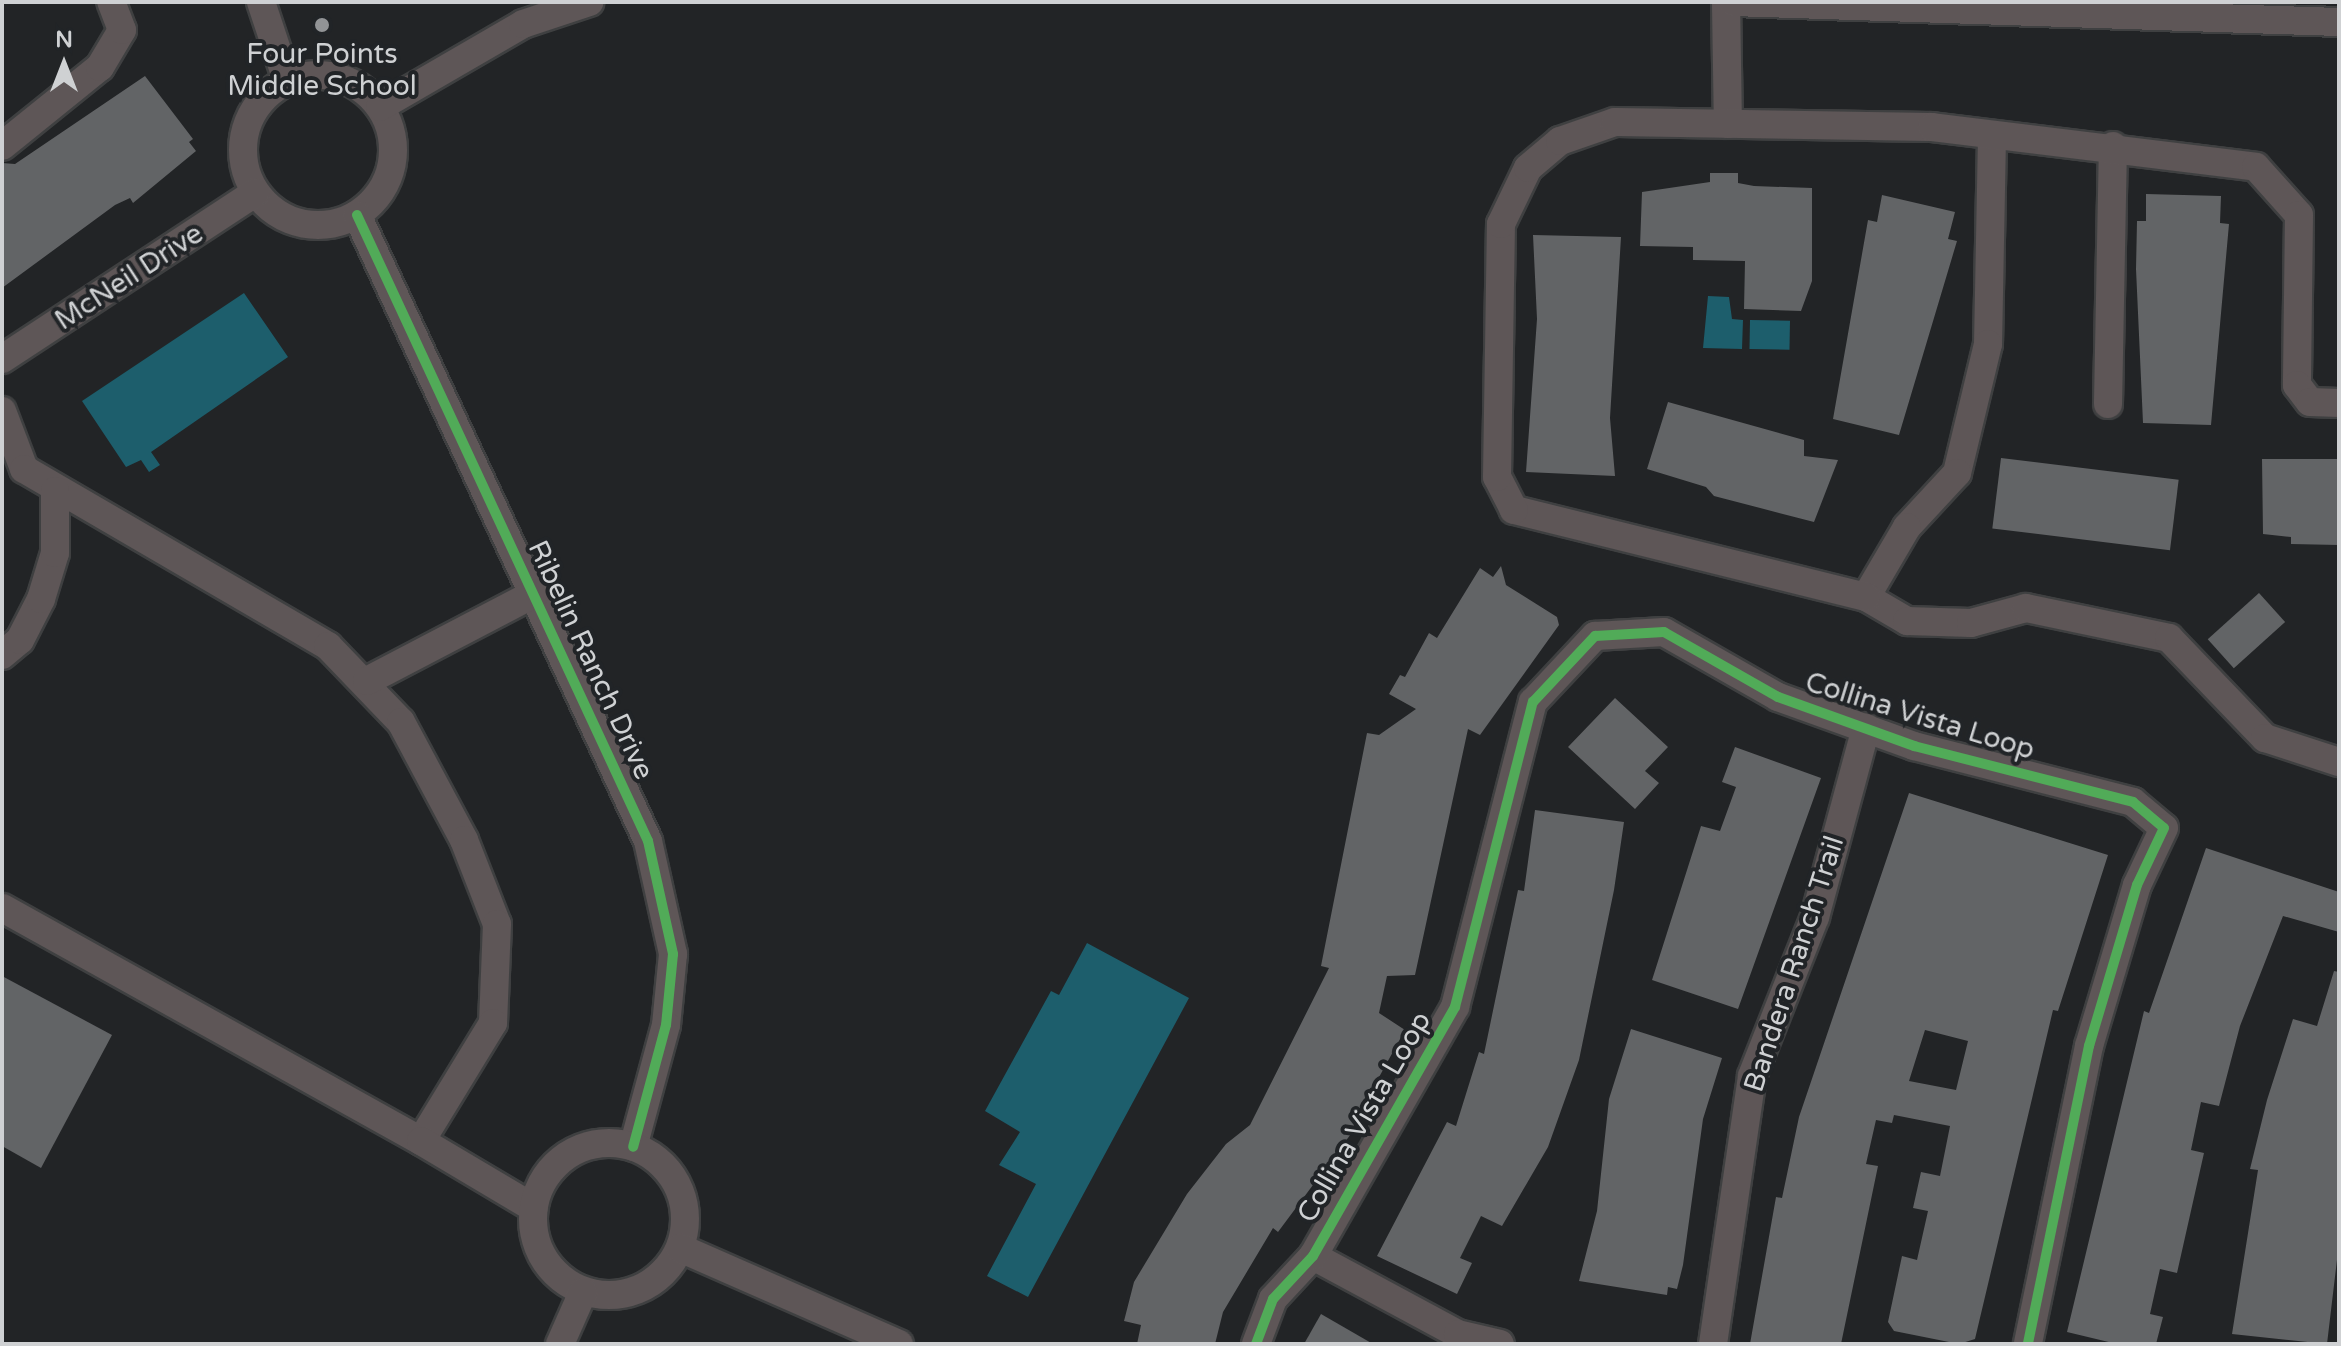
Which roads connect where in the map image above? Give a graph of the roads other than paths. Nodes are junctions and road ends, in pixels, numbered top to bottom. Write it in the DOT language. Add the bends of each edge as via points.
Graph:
graph roads {
  1 [pos="111,2"];
  2 [pos="261,2"];
  3 [pos="589,2"];
  4 [pos="1726,2"];
  5 [pos="1733,2"];
  6 [pos="2188,9"];
  7 [pos="2339,22"];
  8 [pos="287,80"];
  9 [pos="380,107"];
  10 [pos="1728,124"];
  11 [pos="1992,137"];
  12 [pos="2,146"];
  13 [pos="2113,146"];
  14 [pos="255,193"];
  15 [pos="357,215"];
  16 [pos="2,359"];
  17 [pos="2339,403"];
  18 [pos="2108,404"];
  19 [pos="2,411"];
  20 [pos="13,472"];
  21 [pos="55,491"];
  22 [pos="535,593"];
  23 [pos="1866,597"];
  24 [pos="2,655"];
  25 [pos="367,681"];
  26 [pos="1866,728"];
  27 [pos="2339,762"];
  28 [pos="2,908"];
  29 [pos="421,1141"];
  30 [pos="633,1147"];
  31 [pos="534,1208"];
  32 [pos="680,1248"];
  33 [pos="1313,1256"];
  34 [pos="583,1292"];
  35 [pos="560,1344"];
  36 [pos="899,1344"];
  37 [pos="1256,1344"];
  38 [pos="1500,1344"];
  39 [pos="1713,1344"];
  40 [pos="2028,1344"];
  1 -- 12 [label="street" via="122,30 100,67"];
  2 -- 8 [label="street"];
  3 -- 9 [label="street" via="523,24"];
  4 -- 10 [label="street"];
  5 -- 6 [label="street"];
  6 -- 7 [label="street"];
  8 -- 9 [label="street" via="337,77 361,88"];
  8 -- 14 [label="street" via="264,98 246,131 244,169"];
  9 -- 15 [label="street" via="394,154 382,188"];
  10 -- 11 [label="street" via="1932,127"];
  10 -- 23 [label="street" via="1615,122 1560,141 1528,168 1501,224 1497,477 1514,510"];
  11 -- 13 [label="street"];
  11 -- 23 [label="street" via="1988,344 1957,473 1907,527"];
  13 -- 17 [label="street" via="2256,167 2299,215 2297,385 2310,402"];
  13 -- 18 [label="street"];
  14 -- 15 [label="street" via="275,213 302,224 330,225"];
  14 -- 16 [label="street, McNeil Drive"];
  15 -- 22 [label="street, Ribelin Ranch Drive"];
  19 -- 20 [label="street"];
  20 -- 21 [label="street"];
  21 -- 24 [label="street" via="55,553 41,599 20,640"];
  21 -- 25 [label="street" via="328,646"];
  22 -- 25 [label="street"];
  22 -- 30 [label="street, Ribelin Ranch Drive" via="648,841 673,954 666,1025"];
  23 -- 27 [label="street" via="1907,621 1971,623 2026,608 2169,638 2265,738"];
  25 -- 29 [label="street" via="401,722 464,840 497,924 493,1023"];
  26 -- 33 [label="street, Collina Vista Loop" via="1778,697 1664,632 1595,636 1533,702 1455,1007"];
  26 -- 39 [label="street, Bandera Ranch Trail" via="1815,917 1752,1076"];
  26 -- 40 [label="street, Collina Vista Loop" via="2133,802 2164,828 2137,885 2089,1046"];
  28 -- 29 [label="street"];
  29 -- 31 [label="street"];
  30 -- 31 [label="street" via="604,1143 575,1151 551,1169"];
  30 -- 32 [label="street" via="672,1177 683,1199"];
  31 -- 34 [label="street" via="539,1253 557,1276"];
  32 -- 34 [label="street" via="664,1273 640,1289 612,1296"];
  32 -- 36 [label="street"];
  33 -- 37 [label="street, Collina Vista Loop" via="1273,1299"];
  33 -- 38 [label="street" via="1458,1334"];
  34 -- 35 [label="street"];
}
